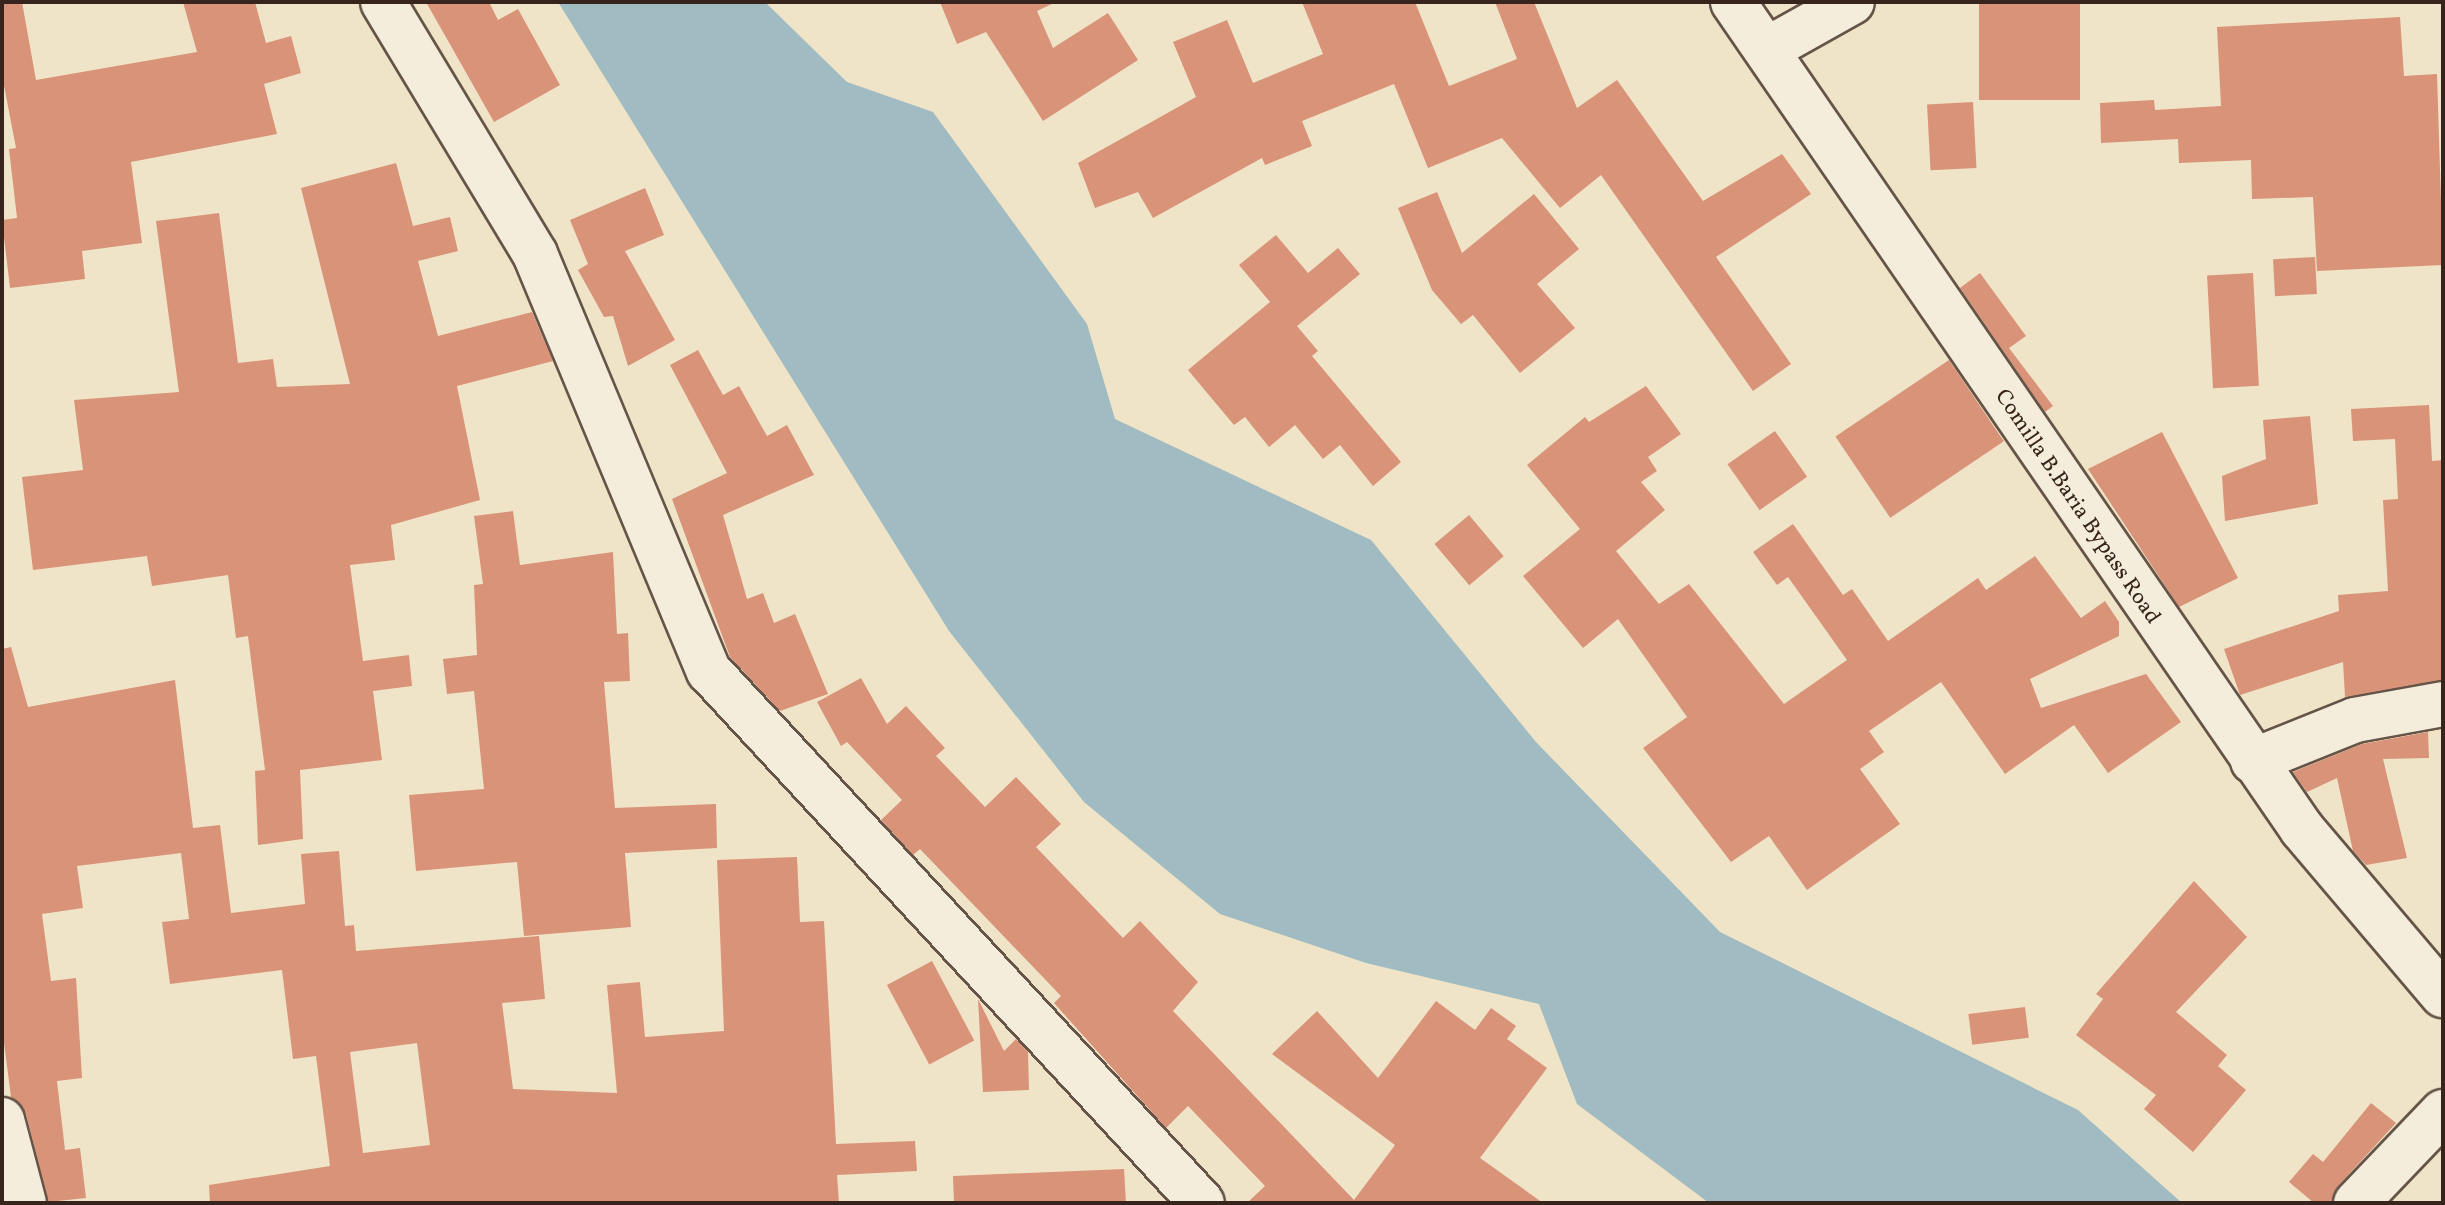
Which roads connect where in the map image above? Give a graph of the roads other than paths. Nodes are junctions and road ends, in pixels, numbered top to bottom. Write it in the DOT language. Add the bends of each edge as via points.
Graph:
graph roads {
  1 [pos="383,2"];
  2 [pos="1733,2"];
  3 [pos="1852,2"];
  4 [pos="1768,49"];
  5 [pos="2443,704"];
  6 [pos="2253,761"];
  7 [pos="2443,995"];
  8 [pos="2443,1112"];
  9 [pos="2,1120"];
  10 [pos="2361,1198"];
  11 [pos="24,1203"];
  12 [pos="1202,1203"];
  1 -- 12 [label="street" via="535,254 709,671"];
  2 -- 4 [label="street, Comilla B.Baria Bypass Road"];
  3 -- 4 [label="street"];
  4 -- 6 [label="street, Comilla B.Baria Bypass Road"];
  5 -- 6 [label="street" via="2355,720"];
  6 -- 7 [label="street, Comilla B.Baria Bypass Road"];
  8 -- 10 [label="street"];
  9 -- 11 [label="street"];
}
